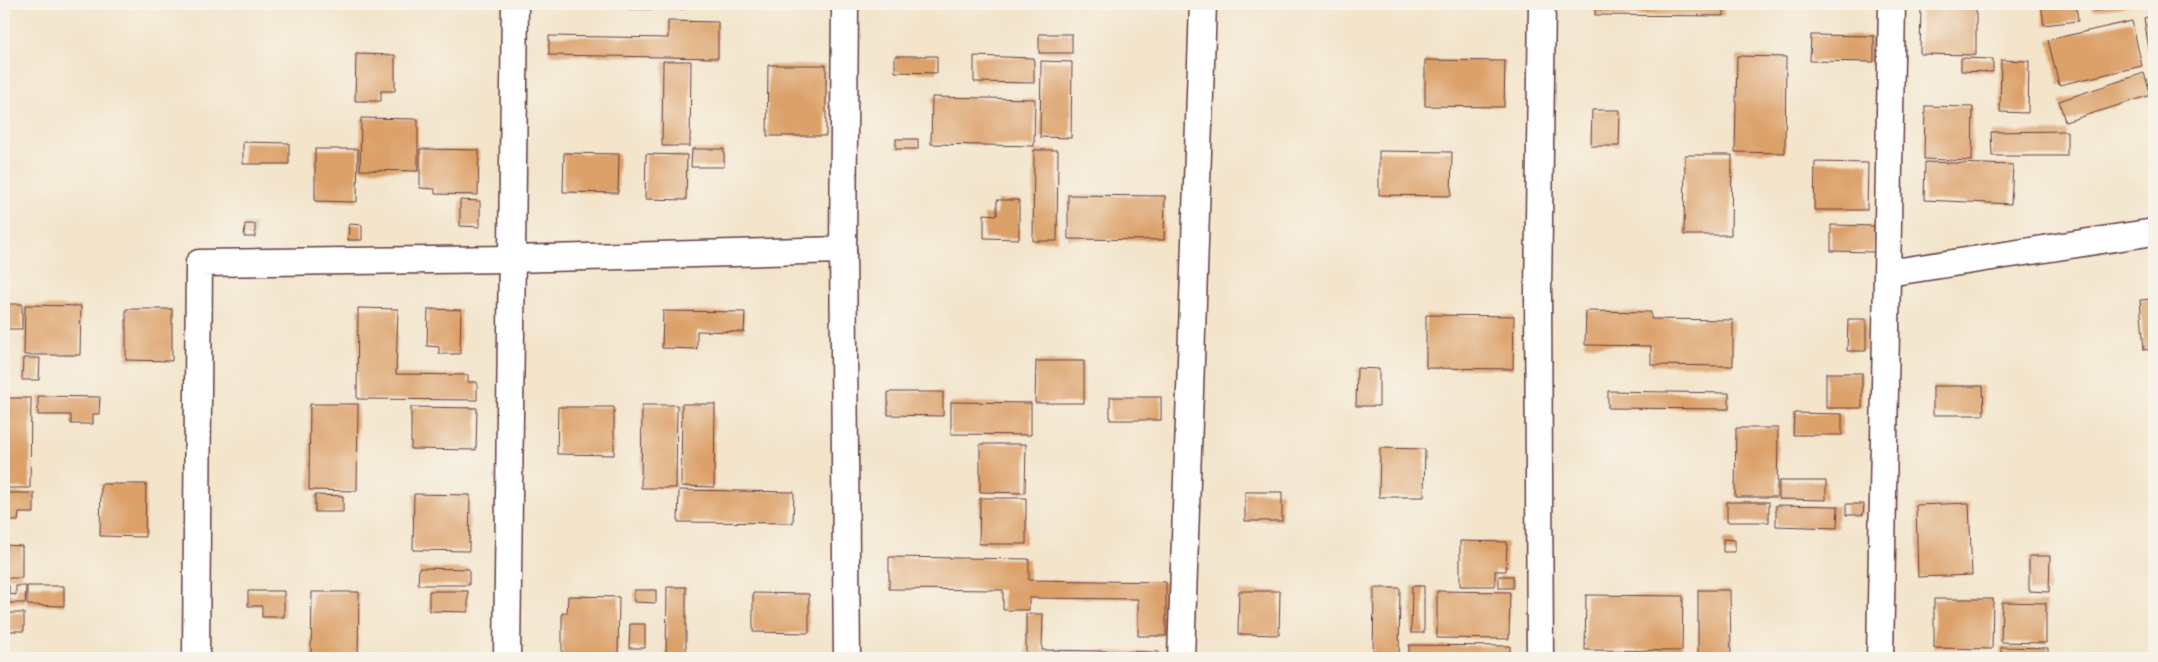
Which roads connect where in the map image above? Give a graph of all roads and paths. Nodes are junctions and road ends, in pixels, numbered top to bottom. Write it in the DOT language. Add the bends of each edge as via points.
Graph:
graph roads {
  1 [pos="515,4"];
  2 [pos="845,4"];
  3 [pos="1203,4"];
  4 [pos="1542,4"];
  5 [pos="1892,4"];
  6 [pos="2154,232"];
  7 [pos="843,250"];
  8 [pos="512,259"];
  9 [pos="1888,274"];
  10 [pos="196,658"];
  11 [pos="507,658"];
  12 [pos="847,658"];
  13 [pos="1182,658"];
  14 [pos="1540,658"];
  15 [pos="1880,658"];
  1 -- 8 [label="street"];
  2 -- 7 [label="street"];
  3 -- 13 [label="street"];
  4 -- 14 [label="street" via="1538,292"];
  5 -- 9 [label="street"];
  6 -- 9 [label="street"];
  7 -- 8 [label="street"];
  7 -- 12 [label="street"];
  8 -- 10 [label="street" via="199,263"];
  8 -- 11 [label="street"];
  9 -- 15 [label="street"];
}
